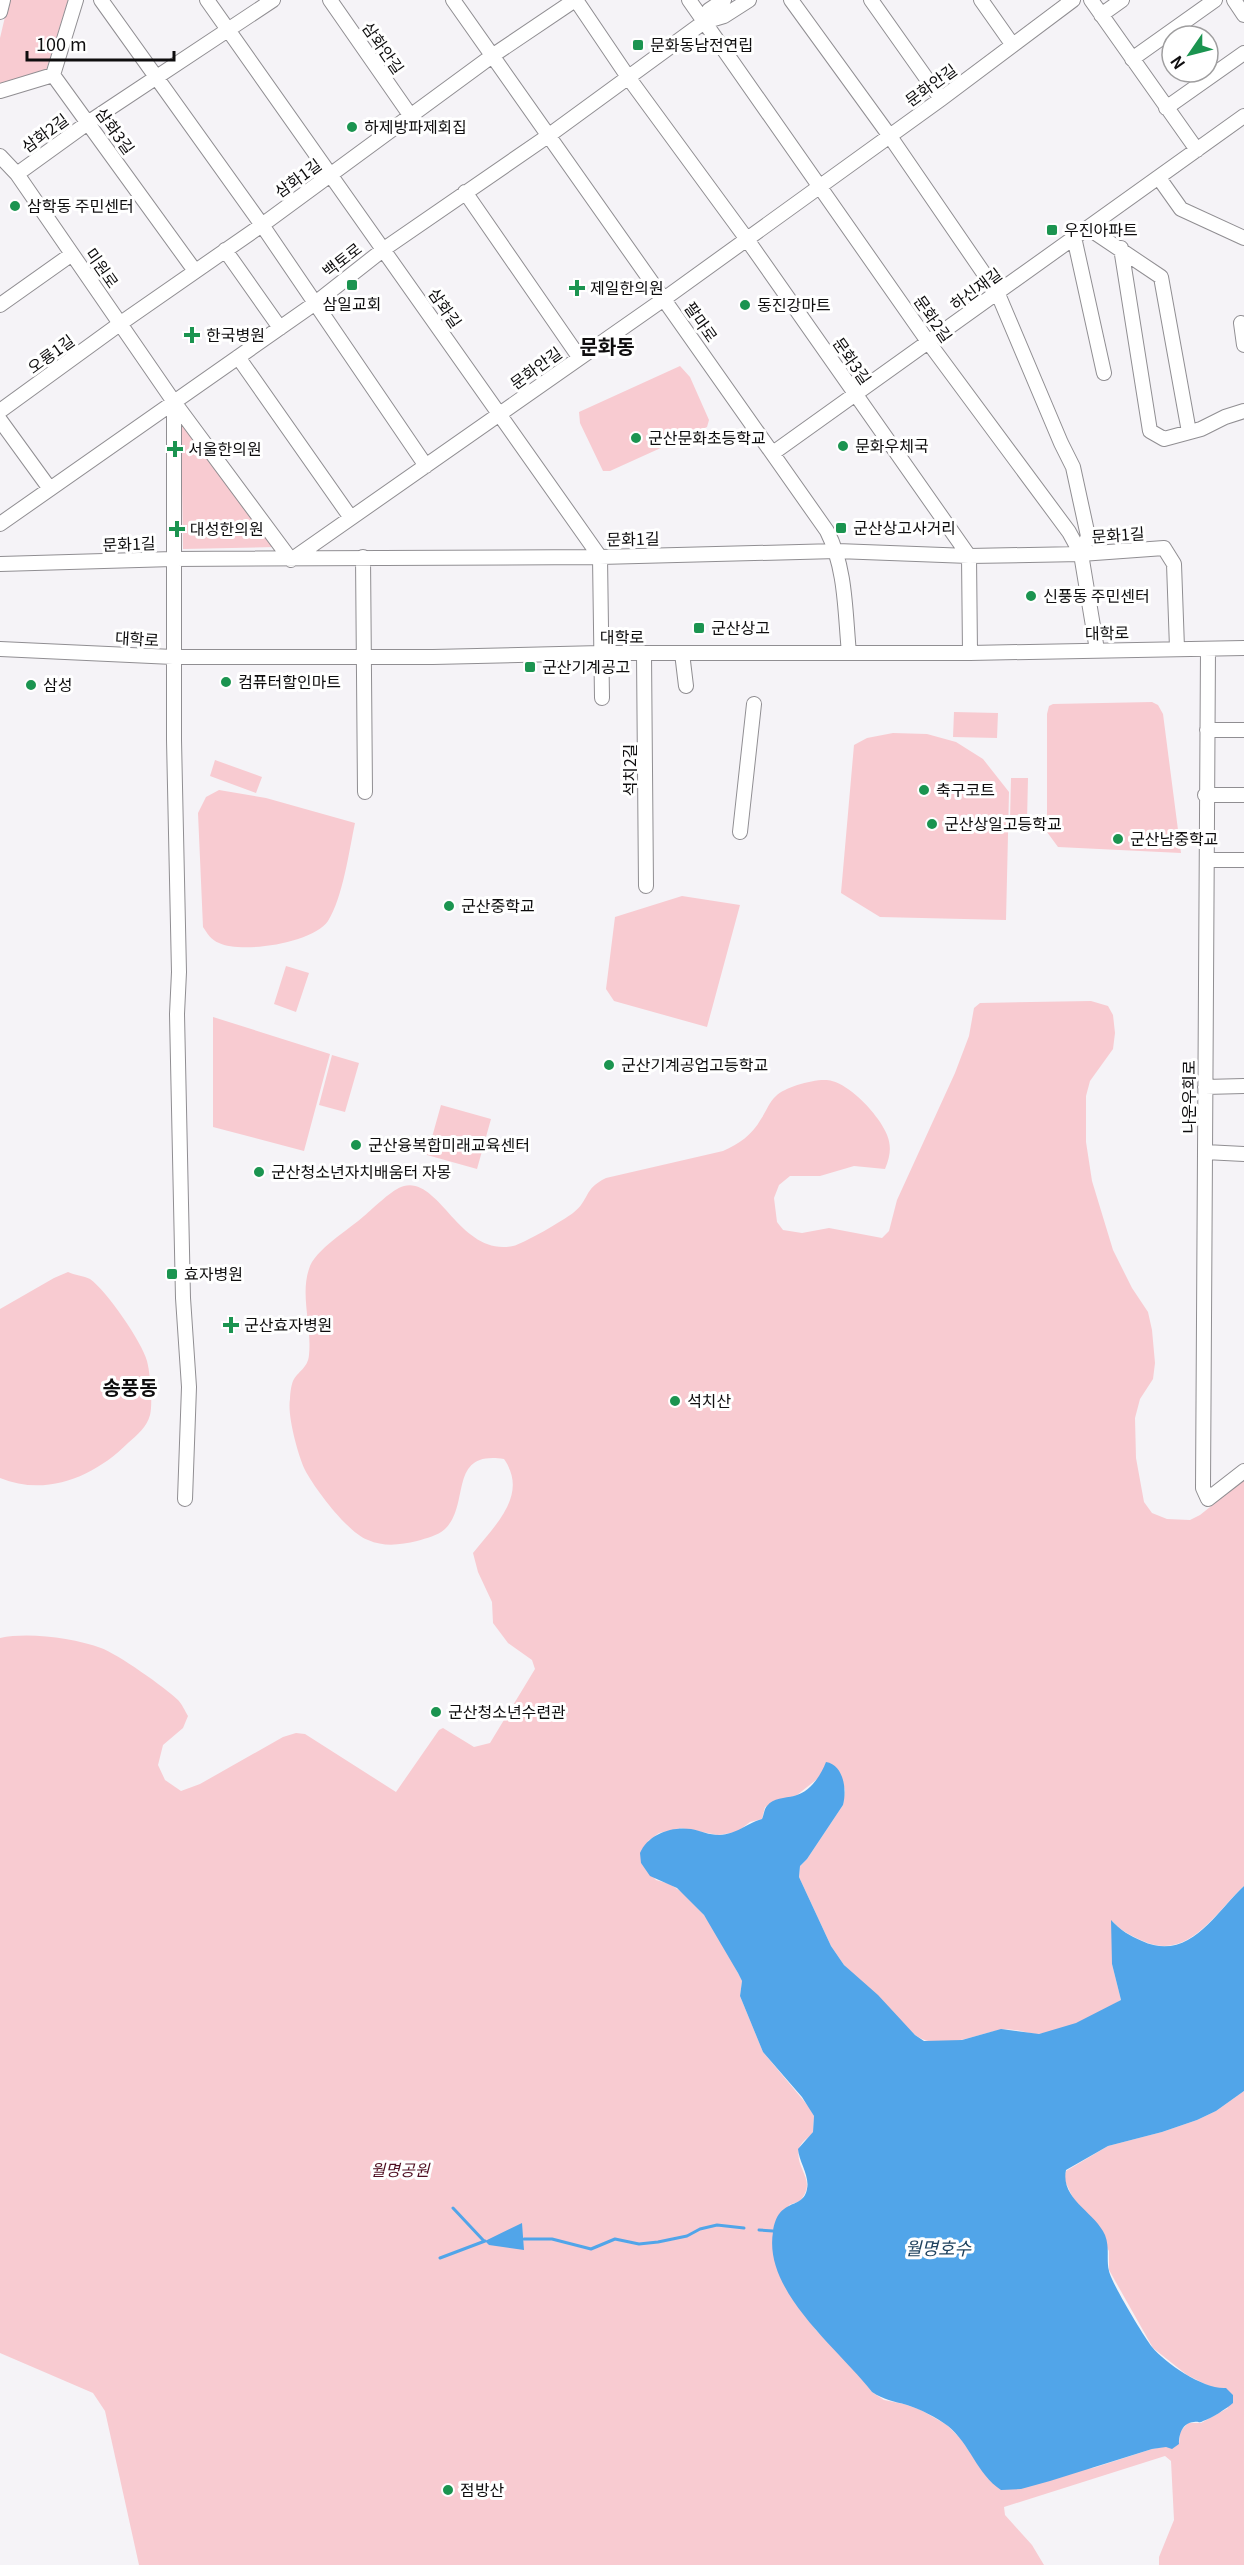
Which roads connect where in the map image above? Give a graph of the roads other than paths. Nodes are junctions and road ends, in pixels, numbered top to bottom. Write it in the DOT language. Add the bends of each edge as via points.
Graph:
graph roads {
  1 [pos="3,0"];
  2 [pos="76,0"];
  3 [pos="100,0"];
  4 [pos="207,0"];
  5 [pos="273,0"];
  6 [pos="330,0"];
  7 [pos="453,0"];
  8 [pos="575,0"];
  9 [pos="689,0"];
  10 [pos="723,0"];
  11 [pos="749,0"];
  12 [pos="790,0"];
  13 [pos="871,0"];
  14 [pos="981,0"];
  15 [pos="1073,0"];
  16 [pos="1091,0"];
  17 [pos="1122,0"];
  18 [pos="1215,0"];
  19 [pos="1233,0"];
  20 [pos="0,12"];
  21 [pos="1101,15"];
  22 [pos="1244,15"];
  23 [pos="704,22"];
  24 [pos="229,30"];
  25 [pos="1012,44"];
  26 [pos="1244,53"];
  27 [pos="492,56"];
  28 [pos="1132,59"];
  29 [pos="53,75"];
  30 [pos="628,77"];
  31 [pos="156,79"];
  32 [pos="0,91"];
  33 [pos="941,99"];
  34 [pos="1166,108"];
  35 [pos="410,115"];
  36 [pos="1244,116"];
  37 [pos="88,122"];
  38 [pos="889,135"];
  39 [pos="548,136"];
  40 [pos="1197,150"];
  41 [pos="0,156"];
  42 [pos="17,174"];
  43 [pos="331,174"];
  44 [pos="1159,178"];
  45 [pos="819,186"];
  46 [pos="465,192"];
  47 [pos="262,225"];
  48 [pos="1088,228"];
  49 [pos="1074,237"];
  50 [pos="746,238"];
  51 [pos="1244,238"];
  52 [pos="1121,248"];
  53 [pos="384,249"];
  54 [pos="225,250"];
  55 [pos="72,254"];
  56 [pos="195,271"];
  57 [pos="998,294"];
  58 [pos="664,298"];
  59 [pos="314,304"];
  60 [pos="0,305"];
  61 [pos="121,323"];
  62 [pos="1240,323"];
  63 [pos="280,328"];
  64 [pos="929,343"];
  65 [pos="1244,345"];
  66 [pos="238,357"];
  67 [pos="579,357"];
  68 [pos="1104,373"];
  69 [pos="855,395"];
  70 [pos="174,402"];
  71 [pos="0,411"];
  72 [pos="1244,411"];
  73 [pos="500,414"];
  74 [pos="0,420"];
  75 [pos="1189,432"];
  76 [pos="773,453"];
  77 [pos="426,466"];
  78 [pos="50,489"];
  79 [pos="351,518"];
  80 [pos="0,524"];
  81 [pos="837,551"];
  82 [pos="1081,554"];
  83 [pos="969,556"];
  84 [pos="363,557"];
  85 [pos="600,557"];
  86 [pos="173,559"];
  87 [pos="291,560"];
  88 [pos="0,564"];
  89 [pos="1177,648"];
  90 [pos="1244,648"];
  91 [pos="0,649"];
  92 [pos="1208,649"];
  93 [pos="1097,650"];
  94 [pos="601,653"];
  95 [pos="682,653"];
  96 [pos="849,653"];
  97 [pos="970,653"];
  98 [pos="644,654"];
  99 [pos="173,657"];
  100 [pos="364,657"];
  101 [pos="686,686"];
  102 [pos="602,698"];
  103 [pos="754,704"];
  104 [pos="1207,730"];
  105 [pos="1244,730"];
  106 [pos="365,792"];
  107 [pos="1205,795"];
  108 [pos="1244,795"];
  109 [pos="741,832"];
  110 [pos="1207,860"];
  111 [pos="1244,860"];
  112 [pos="646,886"];
  113 [pos="1244,1086"];
  114 [pos="1205,1087"];
  115 [pos="1205,1152"];
  116 [pos="1244,1154"];
  117 [pos="1244,1471"];
  118 [pos="185,1499"];
  1 -- 20 [label="street"];
  2 -- 29 [label="street"];
  3 -- 31 [label="street"];
  4 -- 24 [label="street, 삼화길"];
  5 -- 24 [label="street, 삼화2길"];
  6 -- 35 [label="street, 삼화안길"];
  7 -- 27 [label="street, 팔마로"];
  8 -- 27 [label="street, 삼화1길"];
  8 -- 30 [label="street, 문화3길"];
  9 -- 23 [label="street, 문화2길"];
  10 -- 23 [label="street, 백토로" via="709,10"];
  11 -- 23 [label="street, 백토로" via="724,16"];
  12 -- 38 [label="street"];
  13 -- 33 [label="street"];
  14 -- 25 [label="street"];
  15 -- 25 [label="street, 문화안길"];
  16 -- 21 [label="street"];
  17 -- 21 [label="street"];
  18 -- 28 [label="street"];
  19 -- 22 [label="street"];
  21 -- 28 [label="street"];
  23 -- 30 [label="street, 백토로"];
  23 -- 45 [label="street, 문화2길"];
  24 -- 31 [label="street, 삼화2길"];
  24 -- 43 [label="street, 삼화길"];
  25 -- 33 [label="street, 문화안길"];
  26 -- 34 [label="street"];
  27 -- 35 [label="street, 삼화1길"];
  27 -- 39 [label="street, 팔마로"];
  28 -- 34 [label="street"];
  29 -- 32 [label="street"];
  29 -- 37 [label="street, 삼화3길"];
  30 -- 39 [label="street, 백토로"];
  30 -- 50 [label="street, 문화3길"];
  31 -- 37 [label="street, 삼화2길"];
  31 -- 47 [label="street"];
  33 -- 38 [label="street, 문화안길"];
  34 -- 40 [label="street"];
  35 -- 43 [label="street, 삼화1길"];
  36 -- 40 [label="street, 하신재길"];
  37 -- 42 [label="street, 삼화2길"];
  37 -- 56 [label="street, 삼화3길"];
  38 -- 45 [label="street, 문화안길"];
  38 -- 57 [label="street"];
  39 -- 46 [label="street, 백토로"];
  39 -- 58 [label="street, 팔마로"];
  40 -- 44 [label="street, 하신재길"];
  41 -- 42 [label="street, 미원로"];
  42 -- 55 [label="street, 미원로"];
  43 -- 47 [label="street, 삼화1길"];
  43 -- 53 [label="street, 삼화길"];
  44 -- 48 [label="street, 하신재길"];
  44 -- 51 [label="street" via="1181,208"];
  45 -- 50 [label="street, 문화안길"];
  45 -- 64 [label="street, 문화2길"];
  46 -- 53 [label="street, 백토로"];
  46 -- 67 [label="street"];
  47 -- 54 [label="street, 삼화1길"];
  47 -- 59 [label="street"];
  48 -- 49 [label="street, 하신재길"];
  48 -- 52 [label="street"];
  49 -- 57 [label="street, 하신재길"];
  49 -- 68 [label="street"];
  50 -- 58 [label="street, 문화안길"];
  50 -- 69 [label="street, 문화3길"];
  52 -- 75 [label="street" via="1161,277"];
  52 -- 75 [label="street" via="1150,431 1164,439"];
  53 -- 59 [label="street, 백토로"];
  53 -- 73 [label="street, 삼화길"];
  54 -- 56 [label="street, 삼화1길"];
  54 -- 63 [label="street"];
  55 -- 60 [label="street"];
  55 -- 61 [label="street, 미원로"];
  56 -- 61 [label="street, 삼화1길"];
  57 -- 64 [label="street, 하신재길"];
  57 -- 82 [label="street" via="1073,467 1088,536"];
  58 -- 67 [label="street, 문화안길"];
  58 -- 76 [label="street, 팔마로"];
  59 -- 63 [label="street, 백토로"];
  59 -- 77 [label="street"];
  61 -- 70 [label="street, 미원로"];
  61 -- 71 [label="street, 오룡1길"];
  62 -- 65 [label="street"];
  63 -- 66 [label="street, 백토로"];
  64 -- 69 [label="street, 하신재길"];
  64 -- 82 [label="street, 문화2길" via="1070,532"];
  66 -- 70 [label="street, 백토로"];
  66 -- 79 [label="street"];
  67 -- 73 [label="street, 문화안길"];
  69 -- 76 [label="street, 하신재길"];
  69 -- 83 [label="street, 문화3길"];
  70 -- 78 [label="street, 백토로"];
  70 -- 86 [label="street"];
  70 -- 87 [label="street"];
  72 -- 75 [label="street"];
  73 -- 77 [label="street, 문화안길"];
  73 -- 85 [label="street, 삼화길"];
  74 -- 78 [label="street"];
  76 -- 81 [label="street, 팔마로"];
  77 -- 79 [label="street, 문화안길"];
  78 -- 80 [label="street, 백토로"];
  79 -- 87 [label="street, 문화안길"];
  81 -- 83 [label="street, 문화1길"];
  81 -- 85 [label="street, 문화1길"];
  81 -- 96 [label="street, 팔마로"];
  82 -- 83 [label="street, 문화1길"];
  82 -- 89 [label="street, 문화1길" via="1164,548 1174,564"];
  82 -- 93 [label="street, 문화2길"];
  83 -- 97 [label="street"];
  84 -- 85 [label="street, 문화1길"];
  84 -- 87 [label="street, 문화1길"];
  84 -- 100 [label="street"];
  85 -- 94 [label="street"];
  86 -- 87 [label="street, 문화1길"];
  86 -- 88 [label="street, 문화1길"];
  86 -- 99 [label="street"];
  89 -- 92 [label="street, 대학로"];
  89 -- 93 [label="street, 대학로"];
  90 -- 92 [label="street, 대학로"];
  91 -- 99 [label="street, 대학로"];
  92 -- 104 [label="street, 나운우회로"];
  93 -- 97 [label="street, 대학로"];
  94 -- 98 [label="street, 대학로"];
  94 -- 100 [label="street, 대학로"];
  94 -- 102 [label="street"];
  95 -- 96 [label="street, 대학로"];
  95 -- 98 [label="street, 대학로"];
  95 -- 101 [label="street"];
  96 -- 97 [label="street, 대학로"];
  98 -- 112 [label="street, 석치2길"];
  99 -- 100 [label="street, 대학로"];
  99 -- 118 [label="street" via="183,1298 189,1387"];
  100 -- 106 [label="street"];
  103 -- 109 [label="street"];
  104 -- 105 [label="street"];
  104 -- 107 [label="street, 나운우회로"];
  107 -- 108 [label="street"];
  107 -- 110 [label="street, 나운우회로"];
  110 -- 111 [label="street"];
  110 -- 114 [label="street, 나운우회로"];
  113 -- 114 [label="street"];
  114 -- 115 [label="street, 나운우회로"];
  115 -- 116 [label="street"];
  115 -- 117 [label="street, 나운우회로" via="1203,1488 1208,1499"];
}
